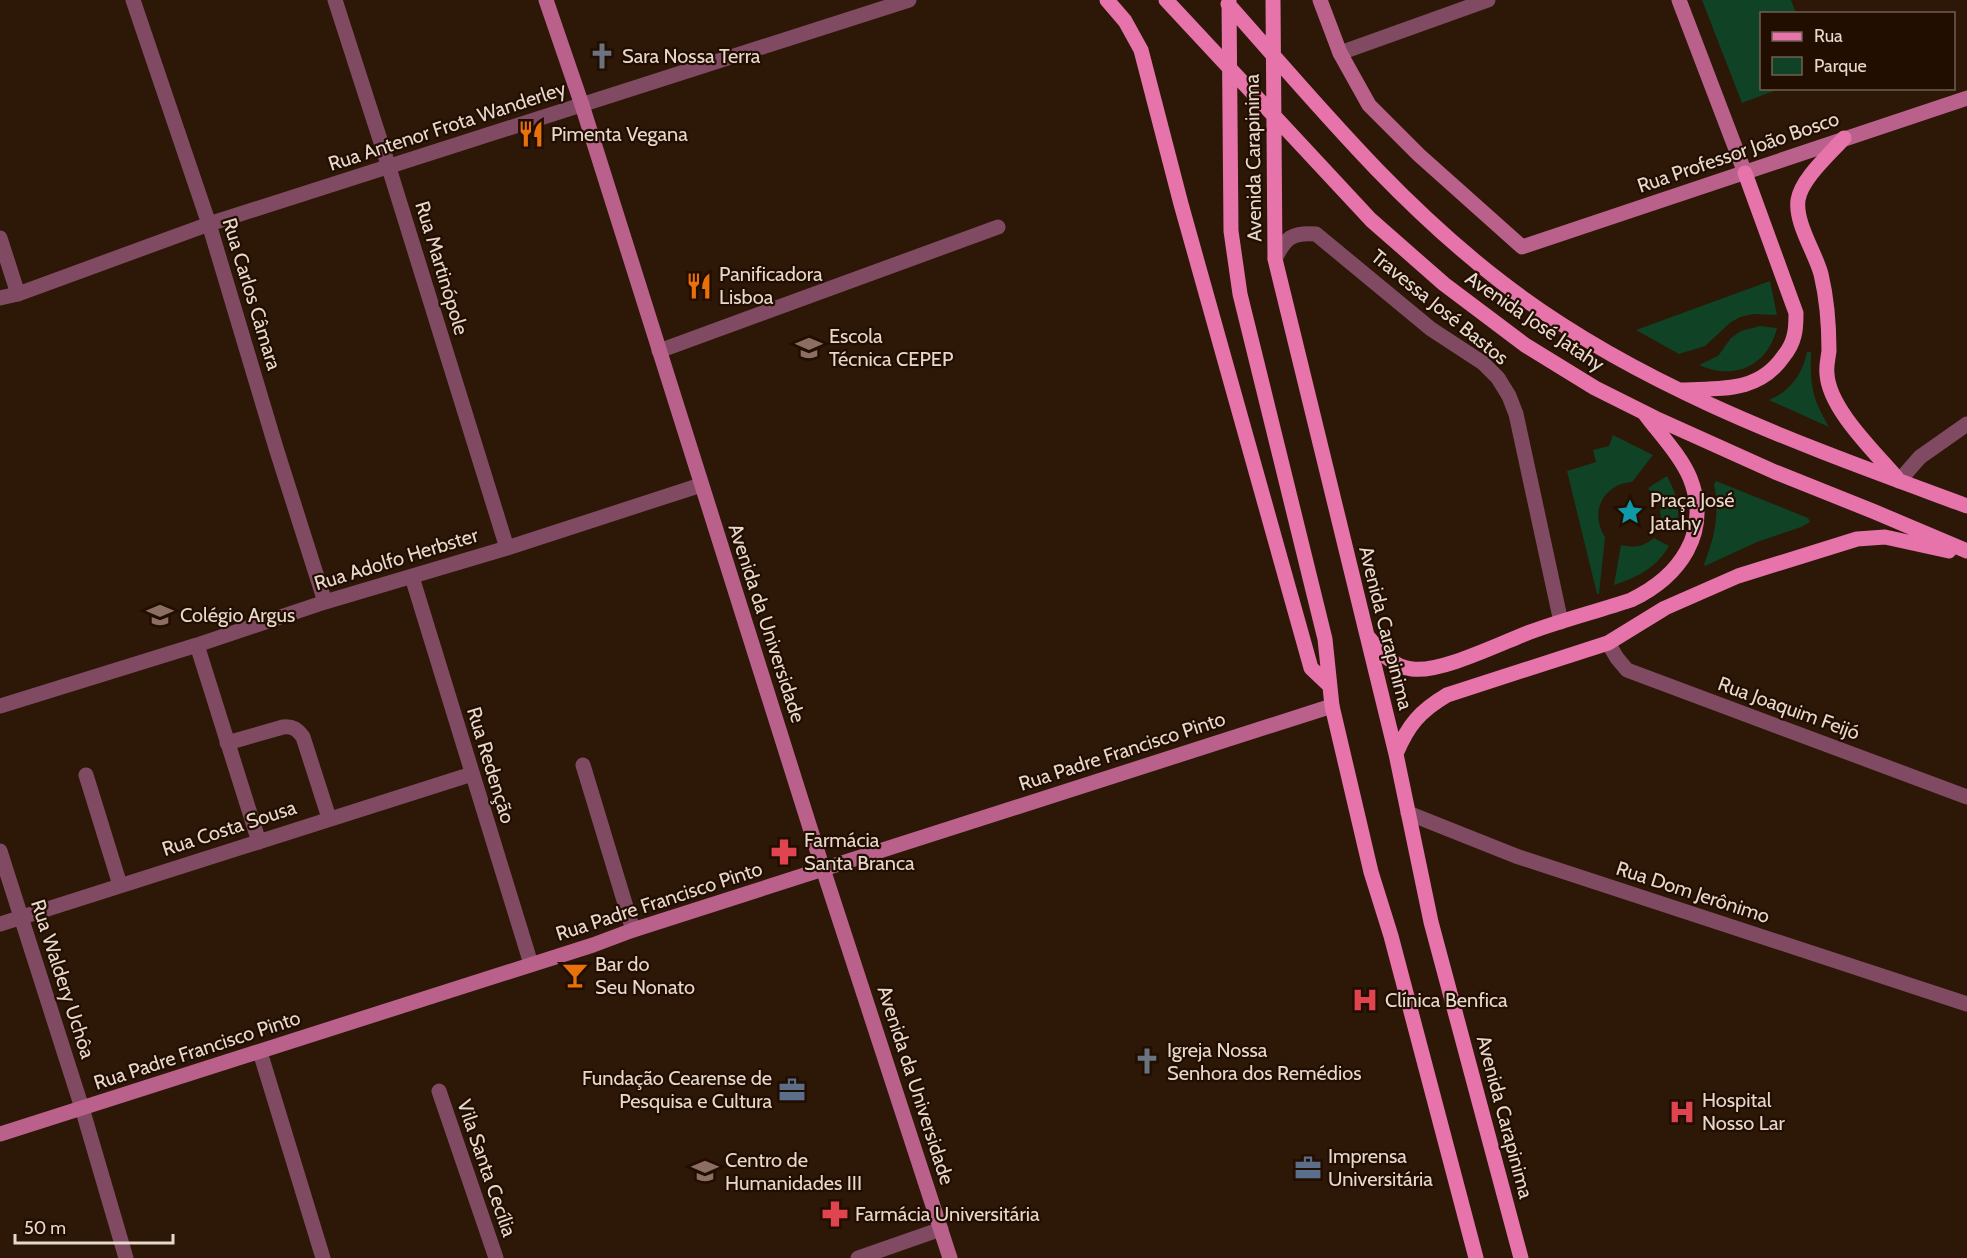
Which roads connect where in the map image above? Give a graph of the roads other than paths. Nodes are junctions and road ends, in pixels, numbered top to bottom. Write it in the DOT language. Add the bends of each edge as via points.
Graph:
graph roads {
  1 [pos="133,0"];
  2 [pos="335,0"];
  3 [pos="546,0"];
  4 [pos="909,0"];
  5 [pos="1107,0"];
  6 [pos="1166,0"];
  7 [pos="1224,0"];
  8 [pos="1229,0"];
  9 [pos="1273,0"];
  10 [pos="1320,0"];
  11 [pos="1488,0"];
  12 [pos="1679,0"];
  13 [pos="1340,53"];
  14 [pos="1967,98"];
  15 [pos="582,105"];
  16 [pos="1844,138"];
  17 [pos="388,166"];
  18 [pos="1745,173"];
  19 [pos="209,224"];
  20 [pos="998,227"];
  21 [pos="0,238"];
  22 [pos="1275,259"];
  23 [pos="18,294"];
  24 [pos="0,298"];
  25 [pos="659,351"];
  26 [pos="1679,390"];
  27 [pos="1643,412"];
  28 [pos="1967,424"];
  29 [pos="1899,480"];
  30 [pos="701,485"];
  31 [pos="1967,506"];
  32 [pos="507,548"];
  33 [pos="1967,553"];
  34 [pos="412,577"];
  35 [pos="325,602"];
  36 [pos="1561,622"];
  37 [pos="1366,634"];
  38 [pos="1608,644"];
  39 [pos="197,645"];
  40 [pos="1330,686"];
  41 [pos="0,706"];
  42 [pos="1332,706"];
  43 [pos="227,743"];
  44 [pos="1396,754"];
  45 [pos="584,765"];
  46 [pos="472,774"];
  47 [pos="86,775"];
  48 [pos="1967,797"];
  49 [pos="1408,813"];
  50 [pos="329,818"];
  51 [pos="259,842"];
  52 [pos="0,851"];
  53 [pos="823,869"];
  54 [pos="120,885"];
  55 [pos="21,917"];
  56 [pos="0,924"];
  57 [pos="633,930"];
  58 [pos="531,964"];
  59 [pos="1967,1004"];
  60 [pos="260,1052"];
  61 [pos="439,1091"];
  62 [pos="82,1108"];
  63 [pos="0,1134"];
  64 [pos="941,1229"];
  65 [pos="126,1258"];
  66 [pos="323,1258"];
  67 [pos="496,1258"];
  68 [pos="858,1258"];
  69 [pos="950,1258"];
  70 [pos="1476,1258"];
  71 [pos="1521,1258"];
  1 -- 19 [label="street, Rua Carlos Câmara"];
  2 -- 17 [label="street, Rua Martinópole"];
  3 -- 15 [label="street, Avenida da Universidade"];
  4 -- 15 [label="street, Rua Antenor Frota Wanderley"];
  5 -- 40 [label="main road" via="1125,21 1141,50 1311,668"];
  6 -- 27 [label="main road, Avenida José Jatahy" via="1371,219 1444,284 1525,345"];
  7 -- 26 [label="main road, Avenida José Jatahy" via="1360,153 1445,236 1552,319"];
  8 -- 40 [label="main road, Avenida Carapinima" via="1234,255 1240,294 1325,639"];
  9 -- 22 [label="main road, Avenida Carapinima"];
  10 -- 13 [label="street"];
  11 -- 13 [label="street"];
  12 -- 18 [label="street"];
  13 -- 18 [label="street, Rua Professor João Bosco" via="1369,105 1522,247"];
  14 -- 16 [label="street, Rua Professor João Bosco"];
  15 -- 17 [label="street, Rua Antenor Frota Wanderley"];
  15 -- 25 [label="street, Avenida da Universidade"];
  16 -- 18 [label="street, Rua Professor João Bosco"];
  16 -- 29 [label="main road" via="1808,178 1798,200 1801,222 1821,275 1827,310 1827,375 1831,393 1847,420"];
  17 -- 19 [label="street, Rua Antenor Frota Wanderley"];
  17 -- 32 [label="street, Rua Martinópole"];
  18 -- 26 [label="main road" via="1796,313 1794,336 1778,365 1761,378 1740,387"];
  19 -- 23 [label="street, Rua Antenor Frota Wanderley"];
  19 -- 35 [label="street, Rua Carlos Câmara"];
  20 -- 25 [label="street"];
  21 -- 23 [label="street"];
  22 -- 36 [label="street, Travessa José Bastos" via="1282,243 1299,233 1316,234 1498,378 1516,414"];
  22 -- 37 [label="main road, Avenida Carapinima"];
  23 -- 24 [label="street, Rua Antenor Frota Wanderley"];
  25 -- 30 [label="street, Avenida da Universidade"];
  26 -- 29 [label="main road, Avenida José Jatahy" via="1789,439"];
  27 -- 33 [label="main road, Avenida José Jatahy"];
  27 -- 36 [label="main road" via="1690,478 1696,501 1693,539 1679,565 1647,593"];
  28 -- 29 [label="street" via="1920,457"];
  29 -- 31 [label="main road, Avenida José Jatahy"];
  30 -- 32 [label="street, Rua Adolfo Herbster"];
  30 -- 53 [label="street, Avenida da Universidade"];
  32 -- 34 [label="street, Rua Adolfo Herbster"];
  33 -- 38 [label="main road" via="1885,537 1863,538 1738,576 1665,608"];
  34 -- 35 [label="street, Rua Adolfo Herbster"];
  34 -- 46 [label="street, Rua Redenção"];
  35 -- 39 [label="street, Rua Adolfo Herbster"];
  36 -- 37 [label="main road" via="1435,669 1399,665 1382,654"];
  37 -- 44 [label="main road, Avenida Carapinima"];
  38 -- 44 [label="main road" via="1447,695 1415,720"];
  38 -- 48 [label="street, Rua Joaquim Feijó" via="1627,670"];
  39 -- 41 [label="street, Rua Adolfo Herbster"];
  39 -- 43 [label="street"];
  40 -- 42 [label="main road, Avenida Carapinima"];
  42 -- 53 [label="street, Rua Padre Francisco Pinto"];
  42 -- 70 [label="main road, Avenida Carapinima" via="1371,872"];
  43 -- 50 [label="street" via="283,727 298,730"];
  43 -- 51 [label="street"];
  44 -- 49 [label="main road, Avenida Carapinima"];
  45 -- 57 [label="street"];
  46 -- 50 [label="street, Rua Costa Sousa"];
  46 -- 58 [label="street, Rua Redenção"];
  47 -- 54 [label="street"];
  49 -- 59 [label="street, Rua Dom Jerônimo" via="1516,856"];
  49 -- 71 [label="main road, Avenida Carapinima" via="1431,922"];
  50 -- 51 [label="street, Rua Costa Sousa"];
  51 -- 54 [label="street, Rua Costa Sousa"];
  52 -- 55 [label="street, Rua Waldery Uchôa"];
  53 -- 57 [label="street, Rua Padre Francisco Pinto"];
  53 -- 64 [label="street, Avenida da Universidade"];
  54 -- 55 [label="street, Rua Costa Sousa"];
  55 -- 56 [label="street, Rua Costa Sousa"];
  55 -- 62 [label="street, Rua Waldery Uchôa"];
  57 -- 58 [label="street, Rua Padre Francisco Pinto"];
  58 -- 60 [label="street, Rua Padre Francisco Pinto"];
  60 -- 62 [label="street, Rua Padre Francisco Pinto"];
  60 -- 66 [label="street"];
  61 -- 67 [label="street, Vila Santa Cecília"];
  62 -- 63 [label="street, Rua Padre Francisco Pinto"];
  62 -- 65 [label="street, Rua Waldery Uchôa"];
  64 -- 68 [label="street"];
  64 -- 69 [label="street, Avenida da Universidade"];
}
